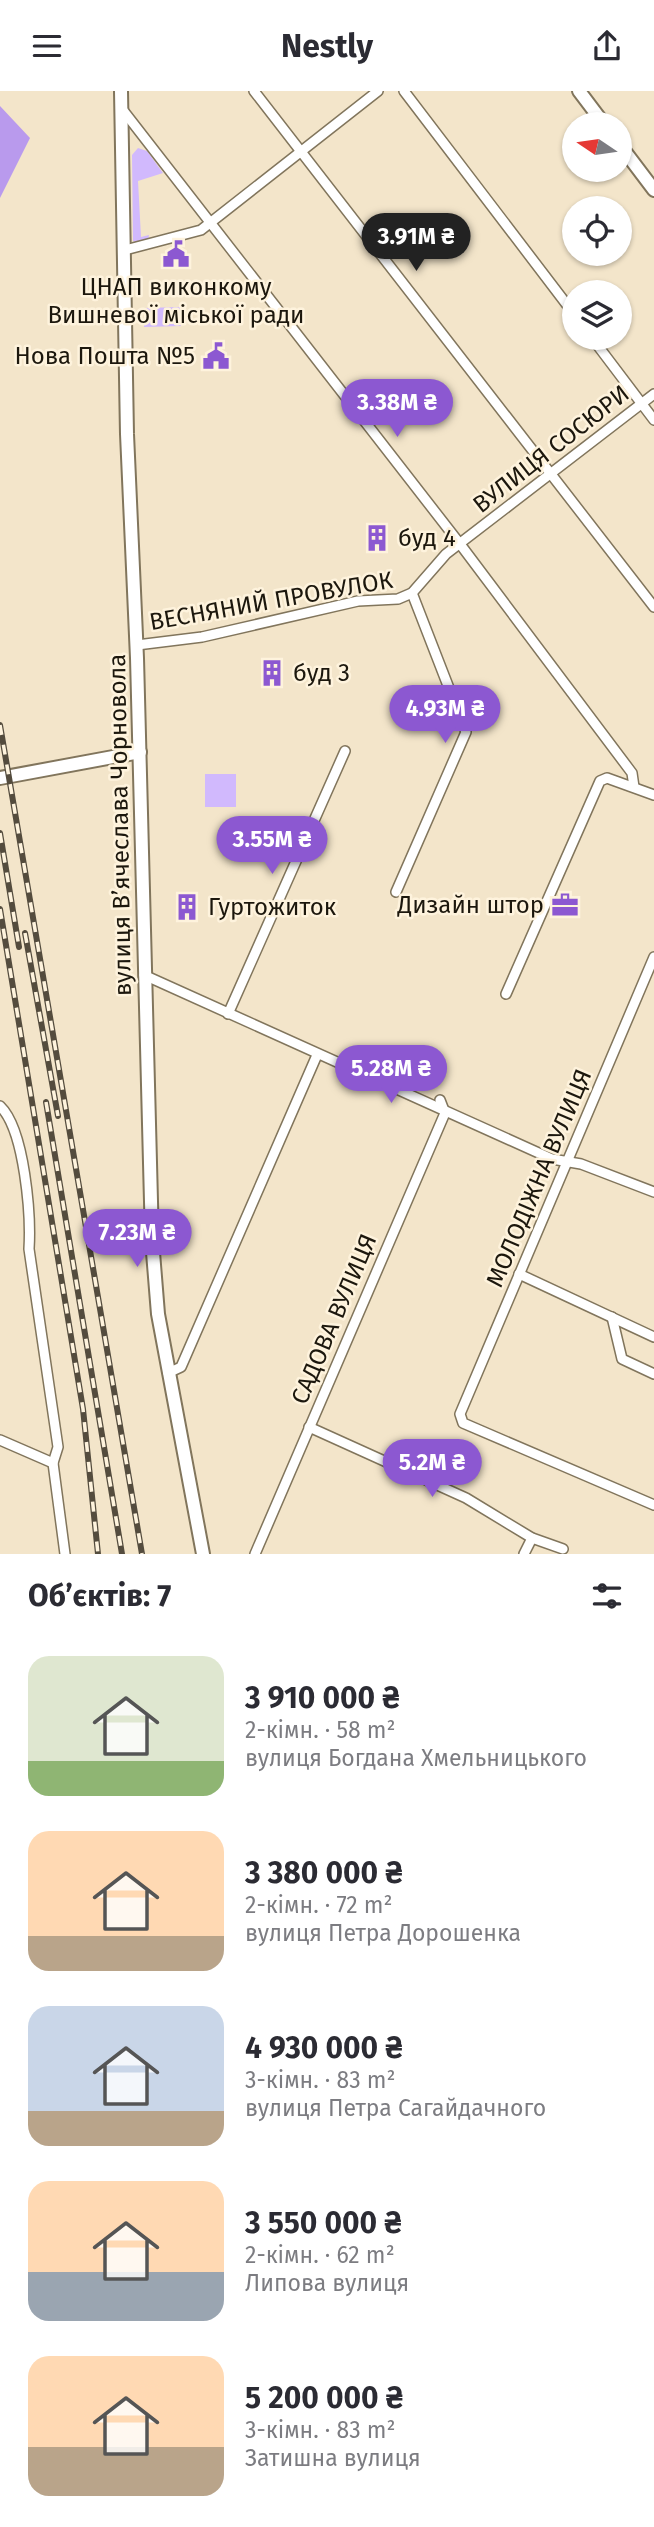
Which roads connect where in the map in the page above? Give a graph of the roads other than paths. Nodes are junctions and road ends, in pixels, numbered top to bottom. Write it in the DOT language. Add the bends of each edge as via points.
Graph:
graph roads {
  1 [pos="121,91"];
  2 [pos="254,91"];
  3 [pos="378,91"];
  4 [pos="404,91"];
  5 [pos="579,91"];
  6 [pos="122,109"];
  7 [pos="595,112"];
  8 [pos="302,151"];
  9 [pos="632,161"];
  10 [pos="654,190"];
  11 [pos="210,223"];
  12 [pos="125,250"];
  13 [pos="562,298"];
  14 [pos="601,350"];
  15 [pos="654,394"];
  16 [pos="642,404"];
  17 [pos="654,420"];
  18 [pos="553,474"];
  19 [pos="460,544"];
  20 [pos="412,593"];
  21 [pos="654,607"];
  22 [pos="137,645"];
  23 [pos="345,751"];
  24 [pos="140,752"];
  25 [pos="0,778"];
  26 [pos="634,787"];
  27 [pos="654,795"];
  28 [pos="396,892"];
  29 [pos="654,957"];
  30 [pos="144,975"];
  31 [pos="506,994"];
  32 [pos="228,1014"];
  33 [pos="317,1055"];
  34 [pos="440,1100"];
  35 [pos="0,1106"];
  36 [pos="444,1113"];
  37 [pos="567,1161"];
  38 [pos="654,1192"];
  39 [pos="519,1274"];
  40 [pos="612,1317"];
  41 [pos="654,1337"];
  42 [pos="168,1373"];
  43 [pos="654,1374"];
  44 [pos="309,1426"];
  45 [pos="0,1440"];
  46 [pos="53,1464"];
  47 [pos="654,1505"];
  48 [pos="532,1538"];
  49 [pos="563,1549"];
  50 [pos="65,1554"];
  51 [pos="203,1554"];
  52 [pos="255,1554"];
  53 [pos="524,1554"];
  1 -- 6 [label="street, вулиця Вʼячеслава Чорновола"];
  2 -- 8 [label="street"];
  3 -- 8 [label="street"];
  4 -- 13 [label="street"];
  5 -- 7 [label="street"];
  6 -- 11 [label="street"];
  6 -- 12 [label="street, вулиця Вʼячеслава Чорновола"];
  8 -- 11 [label="street"];
  8 -- 18 [label="street"];
  9 -- 10 [label="street"];
  11 -- 12 [label="street" via="201,230"];
  11 -- 19 [label="street"];
  12 -- 22 [label="street, вулиця Вʼячеслава Чорновола" via="127,434"];
  14 -- 16 [label="street"];
  15 -- 16 [label="street, ВУЛИЦЯ СОСЮРИ"];
  16 -- 17 [label="street"];
  16 -- 18 [label="street, ВУЛИЦЯ СОСЮРИ"];
  18 -- 19 [label="street, ВУЛИЦЯ СОСЮРИ"];
  18 -- 21 [label="street"];
  19 -- 20 [label="street, ВУЛИЦЯ СОСЮРИ"];
  19 -- 26 [label="street" via="632,773"];
  20 -- 22 [label="street, ВЕСНЯНИЙ ПРОВУЛОК" via="202,637"];
  20 -- 28 [label="street" via="466,732"];
  22 -- 24 [label="street, вулиця Вʼячеслава Чорновола"];
  23 -- 32 [label="street"];
  24 -- 25 [label="street"];
  24 -- 30 [label="street, вулиця Вʼячеслава Чорновола"];
  26 -- 27 [label="street"];
  26 -- 31 [label="street" via="607,778 595,788"];
  29 -- 37 [label="street, МОЛОДІЖНА ВУЛИЦЯ"];
  30 -- 32 [label="street"];
  30 -- 42 [label="street, вулиця Вʼячеслава Чорновола" via="152,1240"];
  32 -- 33 [label="street"];
  33 -- 36 [label="street"];
  33 -- 42 [label="street" via="181,1367"];
  34 -- 36 [label="street"];
  35 -- 46 [label="street" via="14,1129 30,1222 32,1274 58,1447"];
  36 -- 37 [label="street" via="552,1159"];
  36 -- 44 [label="street, САДОВА ВУЛИЦЯ"];
  37 -- 38 [label="street"];
  37 -- 39 [label="street, МОЛОДІЖНА ВУЛИЦЯ"];
  39 -- 40 [label="street"];
  39 -- 47 [label="street, МОЛОДІЖНА ВУЛИЦЯ" via="460,1414 463,1423"];
  40 -- 41 [label="street"];
  40 -- 43 [label="street" via="622,1359"];
  42 -- 51 [label="street, вулиця Вʼячеслава Чорновола"];
  44 -- 48 [label="street" via="466,1498"];
  44 -- 52 [label="street, САДОВА ВУЛИЦЯ"];
  45 -- 46 [label="street"];
  46 -- 50 [label="street"];
  48 -- 49 [label="street"];
  48 -- 53 [label="street"];
}
